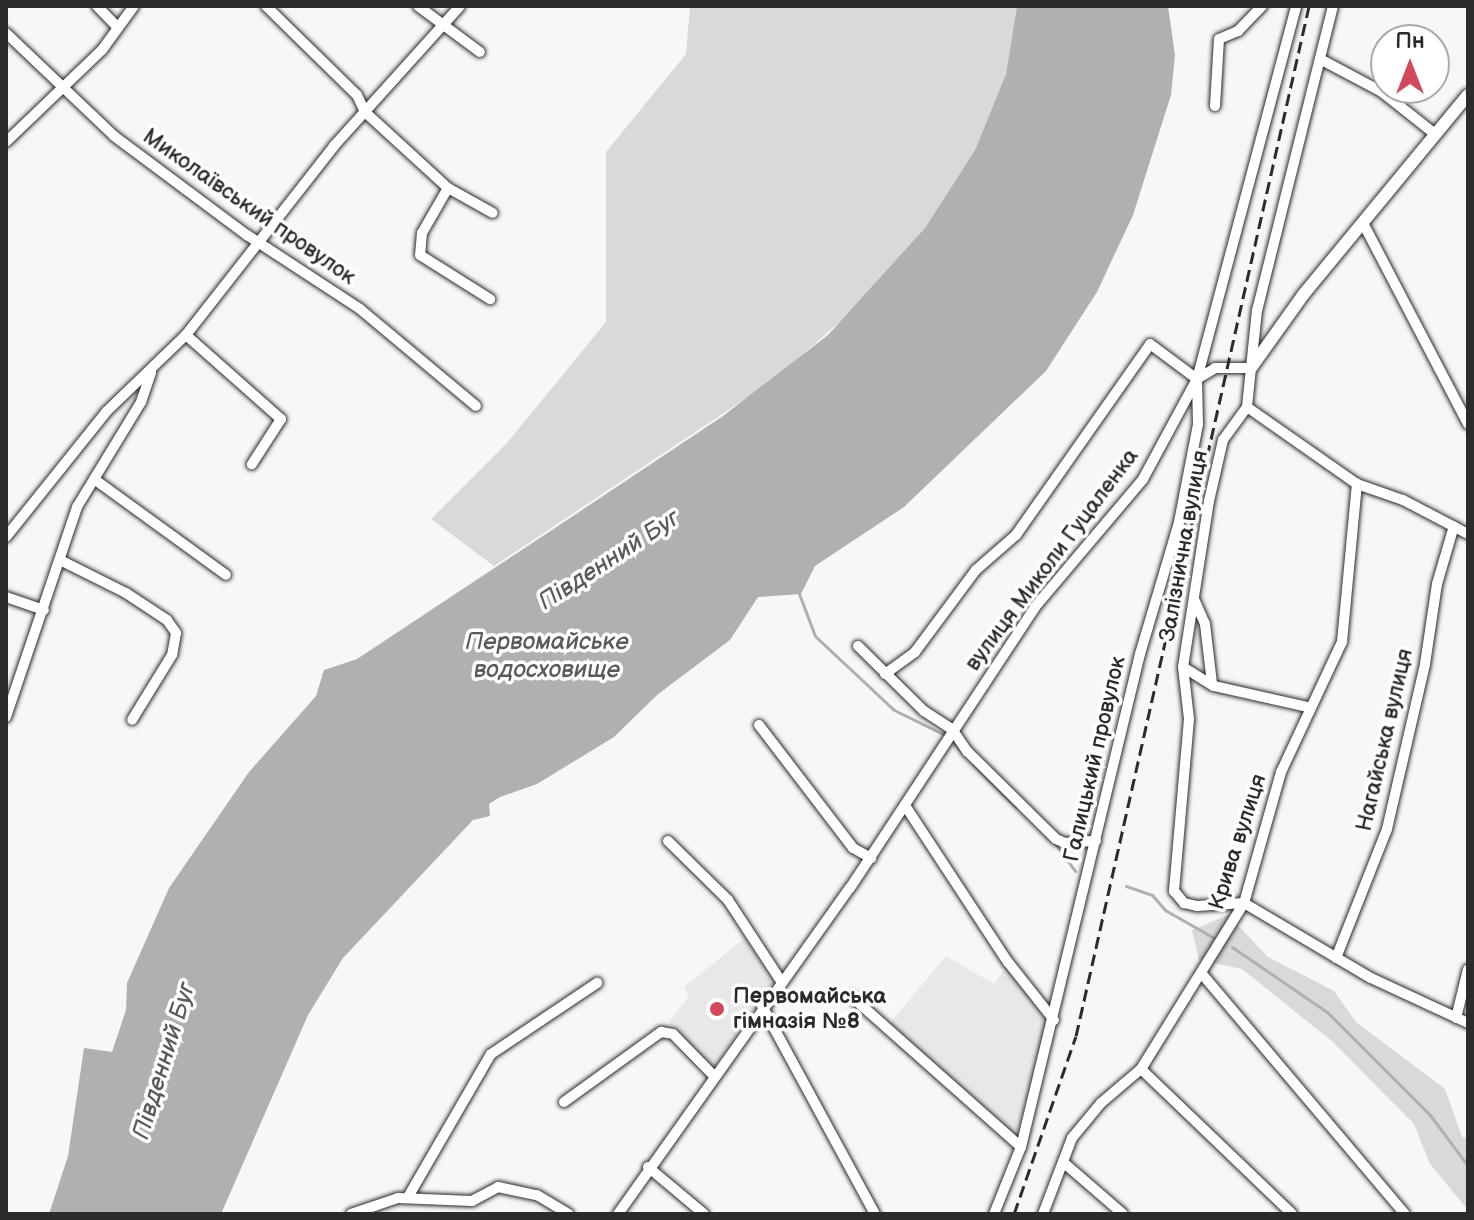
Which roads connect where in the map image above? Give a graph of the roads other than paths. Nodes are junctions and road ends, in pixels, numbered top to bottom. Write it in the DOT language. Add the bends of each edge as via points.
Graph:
graph roads {
  1 [pos="97,6"];
  2 [pos="134,6"];
  3 [pos="266,6"];
  4 [pos="418,6"];
  5 [pos="460,6"];
  6 [pos="1262,6"];
  7 [pos="1296,6"];
  8 [pos="1333,6"];
  9 [pos="443,24"];
  10 [pos="118,28"];
  11 [pos="6,33"];
  12 [pos="480,52"];
  13 [pos="1320,59"];
  14 [pos="63,87"];
  15 [pos="1468,95"];
  16 [pos="1215,106"];
  17 [pos="365,112"];
  18 [pos="1435,134"];
  19 [pos="6,142"];
  20 [pos="448,188"];
  21 [pos="493,213"];
  22 [pos="1363,223"];
  23 [pos="257,241"];
  24 [pos="490,299"];
  25 [pos="186,335"];
  26 [pos="1251,368"];
  27 [pos="151,373"];
  28 [pos="1197,379"];
  29 [pos="476,406"];
  30 [pos="1247,407"];
  31 [pos="1467,421"];
  32 [pos="252,464"];
  33 [pos="94,479"];
  34 [pos="1357,484"];
  35 [pos="1454,526"];
  36 [pos="1468,534"];
  37 [pos="6,537"];
  38 [pos="60,560"];
  39 [pos="226,575"];
  40 [pos="6,597"];
  41 [pos="1193,597"];
  42 [pos="44,610"];
  43 [pos="858,646"];
  44 [pos="1183,667"];
  45 [pos="885,674"];
  46 [pos="1213,685"];
  47 [pos="1308,707"];
  48 [pos="6,717"];
  49 [pos="132,720"];
  50 [pos="759,725"];
  51 [pos="952,729"];
  52 [pos="906,807"];
  53 [pos="668,841"];
  54 [pos="1096,841"];
  55 [pos="871,858"];
  56 [pos="1244,903"];
  57 [pos="1336,958"];
  58 [pos="1468,969"];
  59 [pos="1202,974"];
  60 [pos="781,981"];
  61 [pos="597,983"];
  62 [pos="852,997"];
  63 [pos="762,1006"];
  64 [pos="1456,1018"];
  65 [pos="1054,1020"];
  66 [pos="1468,1023"];
  67 [pos="1141,1069"];
  68 [pos="713,1075"];
  69 [pos="564,1102"];
  70 [pos="1021,1147"];
  71 [pos="1063,1162"];
  72 [pos="648,1167"];
  73 [pos="408,1197"];
  74 [pos="351,1214"];
  75 [pos="569,1214"];
  76 [pos="618,1214"];
  77 [pos="704,1214"];
  78 [pos="875,1214"];
  79 [pos="994,1214"];
  80 [pos="1043,1214"];
  81 [pos="1123,1214"];
  82 [pos="1292,1214"];
  83 [pos="1405,1214"];
  1 -- 10 [label="street"];
  2 -- 10 [label="street"];
  3 -- 17 [label="street" via="357,95"];
  4 -- 9 [label="street"];
  5 -- 9 [label="street"];
  6 -- 16 [label="street" via="1238,31 1219,39"];
  7 -- 28 [label="street"];
  8 -- 13 [label="street"];
  9 -- 12 [label="street"];
  9 -- 17 [label="street"];
  10 -- 14 [label="street"];
  11 -- 14 [label="street, Миколаївський провулок"];
  13 -- 18 [label="street" via="1382,92"];
  13 -- 26 [label="street" via="1257,310"];
  14 -- 19 [label="street"];
  14 -- 23 [label="street, Миколаївський провулок" via="114,136"];
  15 -- 18 [label="street"];
  17 -- 20 [label="street"];
  17 -- 23 [label="street"];
  18 -- 22 [label="street"];
  20 -- 21 [label="street"];
  20 -- 24 [label="street" via="422,233 420,255"];
  22 -- 26 [label="street"];
  22 -- 31 [label="street"];
  23 -- 25 [label="street"];
  23 -- 29 [label="street, Миколаївський провулок" via="360,309"];
  25 -- 27 [label="street"];
  25 -- 32 [label="street" via="281,419"];
  26 -- 28 [label="street" via="1215,368"];
  26 -- 30 [label="street"];
  27 -- 33 [label="street" via="141,402"];
  27 -- 37 [label="street" via="107,411"];
  28 -- 45 [label="street" via="1150,344 1016,535 976,570 915,652"];
  28 -- 51 [label="street, вулиця Миколи Гуцаленка" via="1143,479 1035,607"];
  28 -- 54 [label="street, Галицький провулок" via="1198,424 1179,522 1140,654"];
  30 -- 34 [label="street"];
  30 -- 41 [label="street, Залізнична вулиця" via="1223,440"];
  33 -- 38 [label="street" via="77,507"];
  33 -- 39 [label="street"];
  34 -- 35 [label="street"];
  34 -- 47 [label="street, Крива вулиця" via="1342,642"];
  35 -- 36 [label="street"];
  35 -- 57 [label="street, Нагайська вулиця" via="1437,584 1425,664 1387,829"];
  38 -- 42 [label="street"];
  38 -- 49 [label="street" via="126,593 167,620 176,633 172,655"];
  40 -- 42 [label="street"];
  41 -- 44 [label="street, Залізнична вулиця"];
  41 -- 46 [label="street" via="1205,624 1207,674"];
  42 -- 48 [label="street"];
  43 -- 45 [label="street"];
  44 -- 46 [label="street"];
  44 -- 56 [label="street, Залізнична вулиця" via="1189,719 1174,891 1184,903 1197,906"];
  45 -- 51 [label="street"];
  46 -- 47 [label="street"];
  47 -- 56 [label="street, Крива вулиця" via="1281,772"];
  50 -- 55 [label="street" via="853,848"];
  51 -- 52 [label="street, вулиця Миколи Гуцаленка"];
  51 -- 54 [label="street" via="967,751 1056,839"];
  52 -- 55 [label="street, вулиця Миколи Гуцаленка"];
  52 -- 65 [label="street" via="1008,962"];
  53 -- 60 [label="street" via="728,900"];
  54 -- 65 [label="street, Галицький провулок"];
  55 -- 60 [label="street, вулиця Миколи Гуцаленка"];
  56 -- 57 [label="street"];
  56 -- 59 [label="street, Крива вулиця"];
  57 -- 64 [label="street"];
  58 -- 64 [label="street"];
  59 -- 67 [label="street, Крива вулиця"];
  59 -- 83 [label="street"];
  60 -- 63 [label="street, вулиця Миколи Гуцаленка"];
  61 -- 73 [label="street" via="491,1054"];
  62 -- 70 [label="street"];
  63 -- 68 [label="street, вулиця Миколи Гуцаленка"];
  63 -- 78 [label="street"];
  64 -- 66 [label="street"];
  65 -- 70 [label="street, Галицький провулок"];
  67 -- 71 [label="street, Крива вулиця" via="1091,1115 1072,1138"];
  67 -- 82 [label="street"];
  68 -- 69 [label="street" via="673,1034 661,1032"];
  68 -- 72 [label="street, вулиця Миколи Гуцаленка"];
  70 -- 79 [label="street, Галицький провулок"];
  71 -- 80 [label="street, Крива вулиця"];
  71 -- 81 [label="street"];
  72 -- 76 [label="street, вулиця Миколи Гуцаленка"];
  72 -- 77 [label="street"];
  73 -- 74 [label="street"];
  73 -- 75 [label="street" via="472,1201 498,1187 537,1195"];
}
